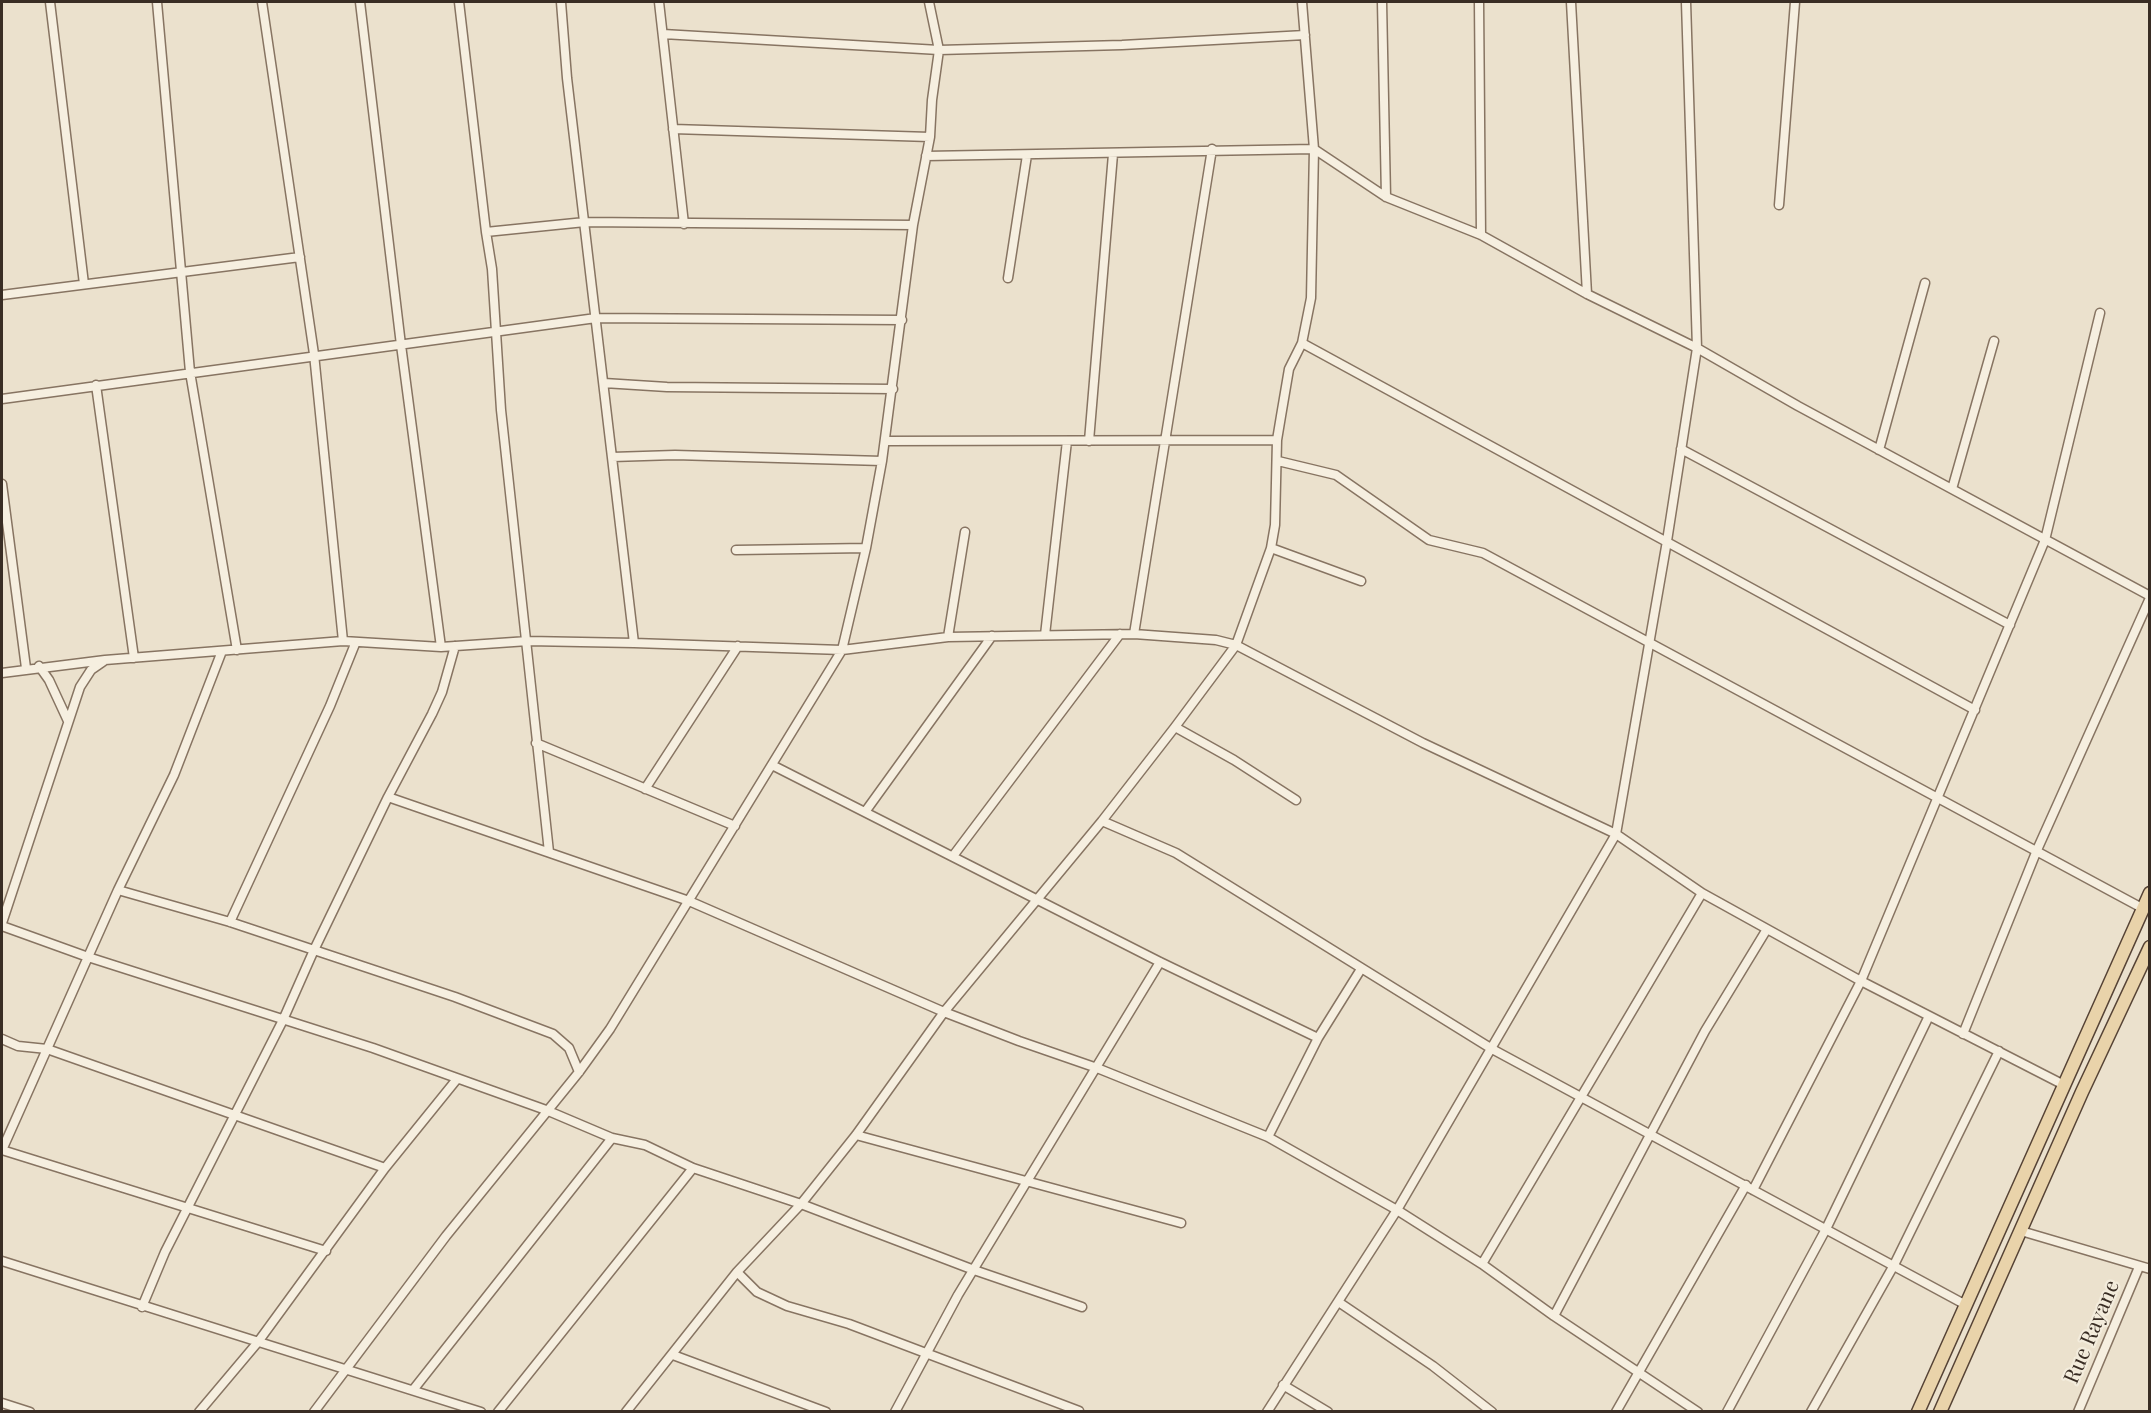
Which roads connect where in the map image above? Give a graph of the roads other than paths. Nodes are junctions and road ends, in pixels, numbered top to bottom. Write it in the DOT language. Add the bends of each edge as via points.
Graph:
graph roads {
  1 [pos="50,2"];
  2 [pos="157,2"];
  3 [pos="262,2"];
  4 [pos="360,2"];
  5 [pos="459,2"];
  6 [pos="561,2"];
  7 [pos="659,2"];
  8 [pos="929,2"];
  9 [pos="1302,2"];
  10 [pos="1382,2"];
  11 [pos="1479,2"];
  12 [pos="1571,2"];
  13 [pos="1686,2"];
  14 [pos="1795,2"];
  15 [pos="663,34"];
  16 [pos="1305,35"];
  17 [pos="939,50"];
  18 [pos="673,129"];
  19 [pos="930,137"];
  20 [pos="1212,149"];
  21 [pos="1314,149"];
  22 [pos="1113,154"];
  23 [pos="1027,155"];
  24 [pos="926,156"];
  25 [pos="1386,197"];
  26 [pos="1779,206"];
  27 [pos="585,222"];
  28 [pos="684,224"];
  29 [pos="913,225"];
  30 [pos="486,232"];
  31 [pos="1481,235"];
  32 [pos="300,257"];
  33 [pos="181,272"];
  34 [pos="1008,278"];
  35 [pos="1924,283"];
  36 [pos="84,284"];
  37 [pos="1587,294"];
  38 [pos="2,295"];
  39 [pos="2100,313"];
  40 [pos="596,318"];
  41 [pos="902,321"];
  42 [pos="495,330"];
  43 [pos="1994,341"];
  44 [pos="1302,343"];
  45 [pos="401,345"];
  46 [pos="1697,348"];
  47 [pos="314,354"];
  48 [pos="190,372"];
  49 [pos="604,383"];
  50 [pos="96,385"];
  51 [pos="893,388"];
  52 [pos="2,399"];
  53 [pos="1164,440"];
  54 [pos="1277,440"];
  55 [pos="885,441"];
  56 [pos="1067,441"];
  57 [pos="1089,441"];
  58 [pos="1681,449"];
  59 [pos="1879,450"];
  60 [pos="612,457"];
  61 [pos="882,461"];
  62 [pos="1278,461"];
  63 [pos="2,484"];
  64 [pos="1952,489"];
  65 [pos="965,532"];
  66 [pos="2045,540"];
  67 [pos="1667,542"];
  68 [pos="866,548"];
  69 [pos="1271,548"];
  70 [pos="736,550"];
  71 [pos="1361,581"];
  72 [pos="2150,597"];
  73 [pos="2010,625"];
  74 [pos="1120,634"];
  75 [pos="1134,634"];
  76 [pos="1045,635"];
  77 [pos="992,636"];
  78 [pos="948,637"];
  79 [pos="1649,640"];
  80 [pos="343,641"];
  81 [pos="528,641"];
  82 [pos="634,643"];
  83 [pos="355,644"];
  84 [pos="1236,645"];
  85 [pos="455,646"];
  86 [pos="738,646"];
  87 [pos="441,647"];
  88 [pos="237,650"];
  89 [pos="842,650"];
  90 [pos="222,651"];
  91 [pos="134,658"];
  92 [pos="105,660"];
  93 [pos="39,666"];
  94 [pos="26,668"];
  95 [pos="2,673"];
  96 [pos="1975,710"];
  97 [pos="68,721"];
  98 [pos="1175,727"];
  99 [pos="536,743"];
  100 [pos="772,765"];
  101 [pos="645,789"];
  102 [pos="388,797"];
  103 [pos="1939,799"];
  104 [pos="1296,800"];
  105 [pos="865,812"];
  106 [pos="1102,821"];
  107 [pos="735,826"];
  108 [pos="1616,834"];
  109 [pos="2037,850"];
  110 [pos="549,852"];
  111 [pos="953,856"];
  112 [pos="118,890"];
  113 [pos="2150,892"];
  114 [pos="1702,893"];
  115 [pos="1038,899"];
  116 [pos="689,901"];
  117 [pos="2142,908"];
  118 [pos="231,922"];
  119 [pos="2,924"];
  120 [pos="1767,929"];
  121 [pos="2150,947"];
  122 [pos="314,950"];
  123 [pos="88,957"];
  124 [pos="1160,963"];
  125 [pos="1361,969"];
  126 [pos="1861,981"];
  127 [pos="944,1012"];
  128 [pos="1929,1016"];
  129 [pos="283,1020"];
  130 [pos="1963,1034"];
  131 [pos="1318,1038"];
  132 [pos="2,1039"];
  133 [pos="47,1049"];
  134 [pos="1492,1049"];
  135 [pos="1999,1051"];
  136 [pos="1097,1068"];
  137 [pos="579,1072"];
  138 [pos="457,1079"];
  139 [pos="2064,1085"];
  140 [pos="1582,1097"];
  141 [pos="546,1110"];
  142 [pos="235,1115"];
  143 [pos="1650,1134"];
  144 [pos="856,1135"];
  145 [pos="1268,1137"];
  146 [pos="612,1138"];
  147 [pos="385,1168"];
  148 [pos="693,1168"];
  149 [pos="1027,1184"];
  150 [pos="1749,1188"];
  151 [pos="801,1204"];
  152 [pos="187,1207"];
  153 [pos="1397,1210"];
  154 [pos="1181,1223"];
  155 [pos="1826,1229"];
  156 [pos="2021,1231"];
  157 [pos="326,1251"];
  158 [pos="2,1261"];
  159 [pos="1482,1264"];
  160 [pos="1894,1265"];
  161 [pos="2139,1267"];
  162 [pos="2150,1269"];
  163 [pos="974,1270"];
  164 [pos="737,1272"];
  165 [pos="1340,1303"];
  166 [pos="1966,1305"];
  167 [pos="142,1307"];
  168 [pos="1083,1307"];
  169 [pos="1554,1316"];
  170 [pos="258,1342"];
  171 [pos="926,1354"];
  172 [pos="673,1355"];
  173 [pos="347,1371"];
  174 [pos="1639,1371"];
  175 [pos="1283,1385"];
  176 [pos="413,1390"];
  177 [pos="2,1403"];
  178 [pos="1079,1411"];
  179 [pos="30,1412"];
  180 [pos="199,1412"];
  181 [pos="314,1412"];
  182 [pos="481,1412"];
  183 [pos="498,1412"];
  184 [pos="626,1412"];
  185 [pos="826,1412"];
  186 [pos="895,1412"];
  187 [pos="1267,1412"];
  188 [pos="1328,1412"];
  189 [pos="1492,1412"];
  190 [pos="1616,1412"];
  191 [pos="1698,1412"];
  192 [pos="1727,1412"];
  193 [pos="1811,1412"];
  194 [pos="1918,1412"];
  195 [pos="1940,1412"];
  196 [pos="2078,1412"];
  1 -- 36 [label="street"];
  2 -- 33 [label="street"];
  3 -- 32 [label="street"];
  4 -- 45 [label="street"];
  5 -- 30 [label="street"];
  6 -- 27 [label="street"];
  7 -- 15 [label="street"];
  8 -- 17 [label="street"];
  9 -- 16 [label="street"];
  10 -- 25 [label="street"];
  11 -- 31 [label="street"];
  12 -- 37 [label="street"];
  13 -- 46 [label="street"];
  14 -- 26 [label="street"];
  15 -- 17 [label="street"];
  15 -- 18 [label="street"];
  16 -- 17 [label="street"];
  16 -- 21 [label="street"];
  17 -- 19 [label="street"];
  18 -- 19 [label="street"];
  18 -- 28 [label="street"];
  19 -- 24 [label="street"];
  20 -- 21 [label="street"];
  20 -- 22 [label="street"];
  20 -- 53 [label="street"];
  21 -- 25 [label="street"];
  21 -- 44 [label="street" via="1311,298"];
  22 -- 23 [label="street"];
  22 -- 57 [label="street"];
  23 -- 24 [label="street"];
  23 -- 34 [label="street"];
  24 -- 29 [label="street"];
  25 -- 31 [label="street"];
  27 -- 28 [label="street"];
  27 -- 30 [label="street"];
  27 -- 40 [label="street"];
  28 -- 29 [label="street"];
  29 -- 41 [label="street"];
  30 -- 42 [label="street" via="495,296"];
  31 -- 37 [label="street"];
  32 -- 33 [label="street"];
  32 -- 47 [label="street"];
  33 -- 36 [label="street"];
  33 -- 48 [label="street"];
  35 -- 59 [label="street"];
  36 -- 38 [label="street"];
  37 -- 46 [label="street"];
  39 -- 66 [label="street"];
  40 -- 41 [label="street"];
  40 -- 42 [label="street"];
  40 -- 49 [label="street"];
  41 -- 51 [label="street"];
  42 -- 45 [label="street"];
  42 -- 81 [label="street"];
  43 -- 64 [label="street"];
  44 -- 54 [label="street" via="1289,369"];
  44 -- 67 [label="street"];
  45 -- 47 [label="street"];
  45 -- 87 [label="street"];
  46 -- 58 [label="street"];
  46 -- 59 [label="street"];
  47 -- 48 [label="street"];
  47 -- 80 [label="street"];
  48 -- 50 [label="street"];
  48 -- 88 [label="street"];
  49 -- 51 [label="street"];
  49 -- 60 [label="street"];
  50 -- 52 [label="street"];
  50 -- 91 [label="street"];
  51 -- 55 [label="street"];
  53 -- 54 [label="street"];
  53 -- 57 [label="street"];
  53 -- 75 [label="street"];
  54 -- 62 [label="street"];
  55 -- 56 [label="street"];
  55 -- 61 [label="street"];
  56 -- 57 [label="street"];
  56 -- 76 [label="street"];
  58 -- 67 [label="street"];
  58 -- 73 [label="street"];
  59 -- 64 [label="street"];
  60 -- 61 [label="street"];
  60 -- 82 [label="street"];
  61 -- 68 [label="street"];
  62 -- 69 [label="street"];
  62 -- 79 [label="street" via="1336,475 1429,540 1483,553"];
  63 -- 94 [label="street"];
  64 -- 66 [label="street"];
  65 -- 78 [label="street"];
  66 -- 72 [label="street"];
  66 -- 73 [label="street"];
  67 -- 79 [label="street"];
  67 -- 96 [label="street"];
  68 -- 70 [label="street"];
  68 -- 89 [label="street"];
  69 -- 71 [label="street"];
  69 -- 84 [label="street"];
  72 -- 109 [label="street"];
  73 -- 96 [label="street"];
  74 -- 75 [label="street"];
  74 -- 76 [label="street"];
  74 -- 111 [label="street"];
  75 -- 84 [label="street" via="1193,637"];
  76 -- 77 [label="street"];
  77 -- 78 [label="street"];
  77 -- 105 [label="street"];
  78 -- 89 [label="street"];
  79 -- 103 [label="street" via="1763,706"];
  79 -- 108 [label="street"];
  80 -- 83 [label="street"];
  80 -- 88 [label="street"];
  81 -- 82 [label="street"];
  81 -- 85 [label="street"];
  81 -- 99 [label="street"];
  82 -- 86 [label="street"];
  83 -- 87 [label="street"];
  83 -- 118 [label="street"];
  84 -- 98 [label="street"];
  84 -- 108 [label="street" via="1424,743"];
  85 -- 87 [label="street"];
  85 -- 102 [label="street" via="442,692"];
  86 -- 89 [label="street"];
  86 -- 101 [label="street"];
  88 -- 90 [label="street"];
  89 -- 100 [label="street"];
  90 -- 91 [label="street"];
  90 -- 112 [label="street" via="174,775"];
  91 -- 92 [label="street"];
  92 -- 93 [label="street"];
  92 -- 97 [label="street" via="91,670 80,687"];
  93 -- 94 [label="street"];
  93 -- 97 [label="street" via="50,680"];
  94 -- 95 [label="street"];
  96 -- 103 [label="street"];
  97 -- 119 [label="street"];
  98 -- 104 [label="street"];
  98 -- 106 [label="street"];
  99 -- 101 [label="street"];
  99 -- 110 [label="street"];
  100 -- 105 [label="street"];
  100 -- 107 [label="street"];
  101 -- 107 [label="street"];
  102 -- 110 [label="street"];
  102 -- 122 [label="street"];
  103 -- 109 [label="street"];
  103 -- 126 [label="street"];
  105 -- 111 [label="street"];
  106 -- 115 [label="street"];
  106 -- 125 [label="street" via="1176,853"];
  107 -- 116 [label="street"];
  108 -- 114 [label="street"];
  108 -- 134 [label="street"];
  109 -- 117 [label="street"];
  109 -- 130 [label="street"];
  110 -- 116 [label="street"];
  111 -- 115 [label="street"];
  112 -- 118 [label="street"];
  112 -- 123 [label="street"];
  113 -- 117 [label="main road"];
  114 -- 120 [label="street"];
  114 -- 140 [label="street"];
  115 -- 124 [label="street"];
  115 -- 127 [label="street"];
  116 -- 127 [label="street"];
  116 -- 137 [label="street"];
  117 -- 139 [label="main road"];
  118 -- 122 [label="street"];
  119 -- 123 [label="street"];
  120 -- 126 [label="street"];
  120 -- 143 [label="street" via="1705,1031"];
  121 -- 156 [label="main road"];
  122 -- 129 [label="street"];
  122 -- 137 [label="street" via="553,1035 569,1048"];
  123 -- 129 [label="street"];
  123 -- 133 [label="street"];
  124 -- 131 [label="street"];
  124 -- 136 [label="street"];
  125 -- 131 [label="street"];
  125 -- 134 [label="street"];
  126 -- 128 [label="street"];
  126 -- 150 [label="street"];
  127 -- 136 [label="street"];
  127 -- 144 [label="street"];
  128 -- 130 [label="street"];
  128 -- 155 [label="street"];
  129 -- 138 [label="street"];
  129 -- 142 [label="street"];
  130 -- 135 [label="street"];
  131 -- 145 [label="street"];
  132 -- 133 [label="street" via="18,1046"];
  133 -- 142 [label="street"];
  133 -- 152 [label="street" via="2,1150"];
  134 -- 140 [label="street"];
  134 -- 153 [label="street"];
  135 -- 139 [label="street"];
  135 -- 160 [label="street"];
  136 -- 145 [label="street"];
  136 -- 149 [label="street"];
  137 -- 141 [label="street"];
  138 -- 141 [label="street"];
  138 -- 147 [label="street"];
  139 -- 166 [label="main road"];
  140 -- 143 [label="street"];
  140 -- 159 [label="street"];
  141 -- 146 [label="street"];
  141 -- 173 [label="street"];
  142 -- 147 [label="street"];
  142 -- 152 [label="street"];
  143 -- 150 [label="street"];
  143 -- 169 [label="street"];
  144 -- 149 [label="street"];
  144 -- 151 [label="street"];
  145 -- 153 [label="street"];
  146 -- 148 [label="street" via="645,1145"];
  146 -- 176 [label="street"];
  147 -- 157 [label="street"];
  148 -- 151 [label="street"];
  148 -- 183 [label="street"];
  149 -- 154 [label="street"];
  149 -- 163 [label="street"];
  150 -- 155 [label="street"];
  150 -- 174 [label="street"];
  151 -- 163 [label="street"];
  151 -- 164 [label="street"];
  152 -- 157 [label="street"];
  152 -- 167 [label="street"];
  153 -- 159 [label="street"];
  153 -- 165 [label="street"];
  155 -- 160 [label="street"];
  155 -- 192 [label="street"];
  156 -- 161 [label="street"];
  156 -- 195 [label="main road"];
  157 -- 170 [label="street"];
  158 -- 167 [label="street"];
  159 -- 169 [label="street"];
  160 -- 166 [label="street"];
  160 -- 193 [label="street"];
  161 -- 162 [label="street"];
  161 -- 196 [label="street, Rue Rayane"];
  163 -- 168 [label="street"];
  163 -- 171 [label="street"];
  164 -- 171 [label="street" via="757,1292 787,1306 849,1324"];
  164 -- 172 [label="street"];
  165 -- 175 [label="street"];
  165 -- 189 [label="street"];
  166 -- 194 [label="main road"];
  167 -- 170 [label="street"];
  169 -- 174 [label="street"];
  170 -- 173 [label="street"];
  170 -- 180 [label="street"];
  171 -- 178 [label="street"];
  171 -- 186 [label="street"];
  172 -- 184 [label="street"];
  172 -- 185 [label="street"];
  173 -- 176 [label="street"];
  173 -- 181 [label="street"];
  174 -- 190 [label="street"];
  174 -- 191 [label="street"];
  175 -- 187 [label="street"];
  175 -- 188 [label="street"];
  176 -- 182 [label="street"];
  177 -- 179 [label="street"];
}
